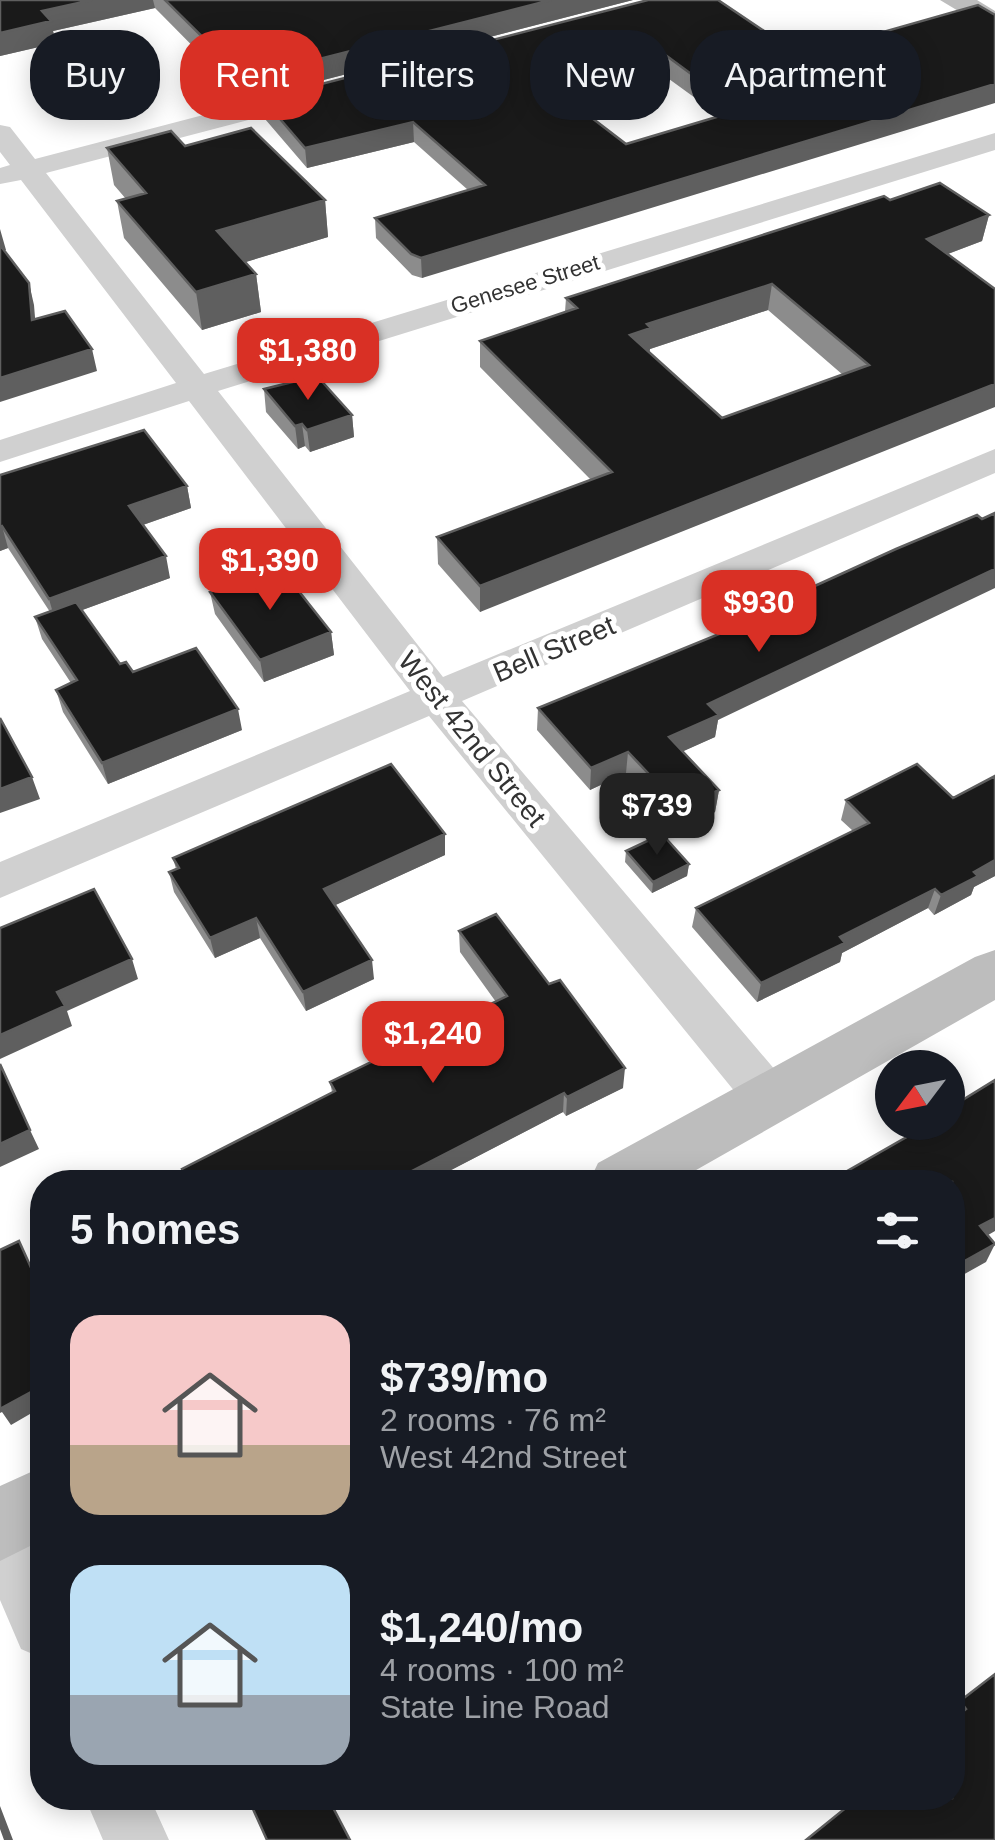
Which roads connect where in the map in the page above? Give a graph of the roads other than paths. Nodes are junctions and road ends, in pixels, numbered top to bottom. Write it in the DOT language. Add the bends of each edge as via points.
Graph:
graph roads {
  1 [pos="955,0"];
  2 [pos="995,24"];
  3 [pos="344,87"];
  4 [pos="0,133"];
  5 [pos="995,142"];
  6 [pos="14,173"];
  7 [pos="198,389"];
  8 [pos="0,451"];
  9 [pos="995,460"];
  10 [pos="437,698"];
  11 [pos="0,880"];
  12 [pos="995,973"];
  13 [pos="770,1099"];
  14 [pos="642,1170"];
  15 [pos="30,1509"];
  16 [pos="0,1528"];
  17 [pos="30,1599"];
  18 [pos="122,1810"];
  19 [pos="136,1840"];
  1 -- 2 [label="street"];
  3 -- 6 [label="street"];
  4 -- 6 [label="street, West 42nd Street"];
  5 -- 7 [label="street, Genesee Street"];
  6 -- 7 [label="street, West 42nd Street"];
  7 -- 8 [label="street, Genesee Street"];
  7 -- 10 [label="street, West 42nd Street"];
  9 -- 10 [label="street, Bell Street"];
  10 -- 11 [label="street, Bell Street"];
  10 -- 13 [label="street, West 42nd Street"];
  12 -- 13 [label="street"];
  13 -- 14 [label="street"];
  15 -- 16 [label="street"];
  16 -- 17 [label="street"];
  18 -- 19 [label="street"];
}
